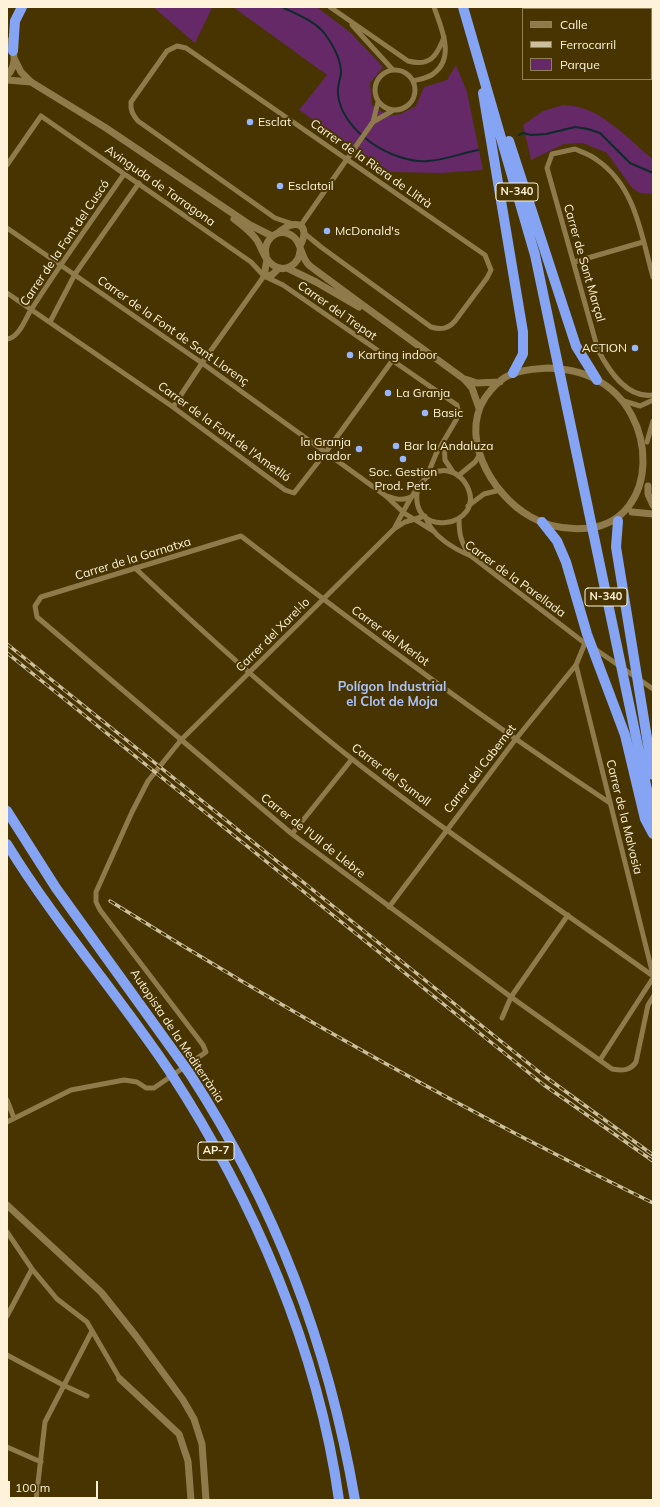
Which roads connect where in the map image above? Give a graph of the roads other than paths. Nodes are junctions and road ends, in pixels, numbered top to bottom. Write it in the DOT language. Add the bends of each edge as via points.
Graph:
graph roads {
  1 [pos="18,7"];
  2 [pos="22,7"];
  3 [pos="330,7"];
  4 [pos="434,7"];
  5 [pos="463,7"];
  6 [pos="345,17"];
  7 [pos="7,24"];
  8 [pos="472,33"];
  9 [pos="444,37"];
  10 [pos="7,41"];
  11 [pos="14,54"];
  12 [pos="393,70"];
  13 [pos="7,76"];
  14 [pos="7,80"];
  15 [pos="413,81"];
  16 [pos="31,82"];
  17 [pos="378,102"];
  18 [pos="392,110"];
  19 [pos="373,122"];
  20 [pos="347,160"];
  21 [pos="7,165"];
  22 [pos="124,174"];
  23 [pos="139,183"];
  24 [pos="203,194"];
  25 [pos="297,224"];
  26 [pos="7,228"];
  27 [pos="304,233"];
  28 [pos="275,235"];
  29 [pos="643,242"];
  30 [pos="300,248"];
  31 [pos="266,257"];
  32 [pos="574,262"];
  33 [pos="62,266"];
  34 [pos="279,268"];
  35 [pos="287,268"];
  36 [pos="75,274"];
  37 [pos="264,276"];
  38 [pos="653,277"];
  39 [pos="7,293"];
  40 [pos="32,309"];
  41 [pos="50,322"];
  42 [pos="388,325"];
  43 [pos="7,339"];
  44 [pos="392,361"];
  45 [pos="202,363"];
  46 [pos="513,373"];
  47 [pos="464,379"];
  48 [pos="597,380"];
  49 [pos="500,382"];
  50 [pos="653,395"];
  51 [pos="653,400"];
  52 [pos="624,401"];
  53 [pos="173,407"];
  54 [pos="479,408"];
  55 [pos="653,421"];
  56 [pos="444,440"];
  57 [pos="647,442"];
  58 [pos="326,452"];
  59 [pos="480,454"];
  60 [pos="453,472"];
  61 [pos="427,476"];
  62 [pos="458,476"];
  63 [pos="649,478"];
  64 [pos="418,487"];
  65 [pos="500,490"];
  66 [pos="415,494"];
  67 [pos="386,496"];
  68 [pos="653,504"];
  69 [pos="468,506"];
  70 [pos="632,512"];
  71 [pos="404,513"];
  72 [pos="653,514"];
  73 [pos="425,517"];
  74 [pos="413,519"];
  75 [pos="459,519"];
  76 [pos="618,521"];
  77 [pos="542,522"];
  78 [pos="394,529"];
  79 [pos="433,531"];
  80 [pos="241,536"];
  81 [pos="471,556"];
  82 [pos="135,568"];
  83 [pos="323,600"];
  84 [pos="35,606"];
  85 [pos="586,638"];
  86 [pos="576,665"];
  87 [pos="249,674"];
  88 [pos="653,689"];
  89 [pos="181,740"];
  90 [pos="515,740"];
  91 [pos="352,759"];
  92 [pos="653,775"];
  93 [pos="610,802"];
  94 [pos="7,811"];
  95 [pos="653,818"];
  96 [pos="446,829"];
  97 [pos="292,834"];
  98 [pos="653,834"];
  99 [pos="7,844"];
  100 [pos="389,907"];
  101 [pos="568,915"];
  102 [pos="653,976"];
  103 [pos="653,996"];
  104 [pos="511,997"];
  105 [pos="502,1018"];
  106 [pos="600,1060"];
  107 [pos="7,1100"];
  108 [pos="14,1118"];
  109 [pos="7,1122"];
  110 [pos="7,1205"];
  111 [pos="7,1232"];
  112 [pos="32,1269"];
  113 [pos="7,1316"];
  114 [pos="92,1331"];
  115 [pos="7,1356"];
  116 [pos="120,1378"];
  117 [pos="63,1386"];
  118 [pos="88,1396"];
  119 [pos="7,1447"];
  120 [pos="41,1462"];
  121 [pos="36,1500"];
  122 [pos="191,1500"];
  123 [pos="206,1500"];
  124 [pos="339,1500"];
  125 [pos="355,1500"];
  1 -- 7 [label="highway"];
  2 -- 11 [label="highway" via="15,22"];
  3 -- 6 [label="street"];
  4 -- 9 [label="street"];
  5 -- 8 [label="highway, N-340"];
  6 -- 9 [label="street" via="401,57 418,64 433,58 439,51"];
  6 -- 12 [label="street"];
  8 -- 46 [label="highway" via="470,49 494,153 501,212 522,332 524,354"];
  8 -- 48 [label="highway" via="480,45 576,346"];
  8 -- 95 [label="highway, N-340" via="535,255"];
  9 -- 15 [label="street" via="445,55 440,67 429,76"];
  10 -- 11 [label="street"];
  11 -- 13 [label="street" via="12,68"];
  11 -- 16 [label="street" via="21,72"];
  12 -- 15 [label="street" via="405,73"];
  12 -- 17 [label="street" via="383,74 376,82"];
  14 -- 16 [label="street"];
  15 -- 18 [label="street" via="415,94 409,105"];
  16 -- 24 [label="street" via="106,128"];
  17 -- 18 [label="street" via="386,109"];
  17 -- 19 [label="street"];
  18 -- 19 [label="street"];
  19 -- 20 [label="street"];
  20 -- 25 [label="street"];
  20 -- 25 [label="street, Carrer de la Riera de Llitrà" via="186,48 174,46 167,51 132,102 131,109 138,121 275,218"];
  20 -- 27 [label="street, Carrer de la Riera de Llitrà" via="485,255 491,270 487,278 450,326 431,327"];
  21 -- 22 [label="street, Avinguda de Tarragona" via="41,116"];
  22 -- 23 [label="street, Avinguda de Tarragona"];
  22 -- 33 [label="street, Carrer de la Font del Cuscó"];
  23 -- 36 [label="street"];
  23 -- 37 [label="street, Avinguda de Tarragona" via="251,262"];
  24 -- 28 [label="street" via="250,225"];
  24 -- 31 [label="street" via="250,232"];
  25 -- 27 [label="street"];
  25 -- 28 [label="street" via="285,227"];
  26 -- 33 [label="street, Carrer de la Font de Sant Llorenç"];
  27 -- 30 [label="street"];
  28 -- 30 [label="street" via="292,235"];
  28 -- 31 [label="street" via="266,245"];
  29 -- 32 [label="street"];
  29 -- 32 [label="street, Carrer de Sant Marçal" via="632,203 618,179 597,160 575,149 552,154 547,168"];
  29 -- 38 [label="street"];
  30 -- 35 [label="street" via="297,262"];
  30 -- 42 [label="street" via="306,263"];
  31 -- 34 [label="street" via="272,265"];
  31 -- 37 [label="street"];
  32 -- 50 [label="street, Carrer de Sant Marçal" via="598,350 607,366 618,380 638,395"];
  33 -- 36 [label="street, Carrer de la Font de Sant Llorenç"];
  33 -- 40 [label="street, Carrer de la Font del Cuscó"];
  34 -- 35 [label="street"];
  34 -- 37 [label="street"];
  35 -- 42 [label="street" via="316,282"];
  36 -- 41 [label="street"];
  36 -- 45 [label="street, Carrer de la Font de Sant Llorenç"];
  37 -- 44 [label="street, Carrer del Trepat" via="283,286"];
  37 -- 45 [label="street"];
  39 -- 40 [label="street, Carrer de la Font de l'Ametlló"];
  40 -- 41 [label="street, Carrer de la Font de l'Ametlló"];
  40 -- 43 [label="street, Carrer de la Font del Cuscó" via="12,339"];
  41 -- 53 [label="street, Carrer de la Font de l'Ametlló"];
  42 -- 47 [label="street"];
  44 -- 56 [label="street, Carrer del Trepat" via="457,405 459,415"];
  44 -- 58 [label="street, Carrer de la Font de l'Ametlló"];
  45 -- 53 [label="street"];
  45 -- 58 [label="street, Carrer de la Font de Sant Llorenç"];
  46 -- 48 [label="street" via="558,368 572,370"];
  46 -- 49 [label="street"];
  47 -- 49 [label="street" via="477,383"];
  47 -- 54 [label="street" via="472,388"];
  48 -- 52 [label="street"];
  49 -- 54 [label="street" via="487,394"];
  51 -- 52 [label="street" via="640,406"];
  52 -- 57 [label="street" via="641,426"];
  53 -- 58 [label="street, Carrer de la Font de l'Ametlló" via="285,490 294,493"];
  54 -- 59 [label="street" via="476,431"];
  55 -- 57 [label="street"];
  56 -- 60 [label="street" via="445,460"];
  56 -- 61 [label="street"];
  57 -- 63 [label="street"];
  58 -- 67 [label="street, Carrer de la Parellada"];
  59 -- 62 [label="street" via="475,462"];
  59 -- 65 [label="street"];
  60 -- 61 [label="street" via="440,471"];
  60 -- 62 [label="street"];
  61 -- 64 [label="street"];
  62 -- 69 [label="street" via="468,489"];
  63 -- 68 [label="street"];
  63 -- 70 [label="street" via="641,500"];
  64 -- 66 [label="street"];
  64 -- 73 [label="street" via="417,503"];
  65 -- 69 [label="street" via="484,494"];
  65 -- 77 [label="street" via="523,512"];
  66 -- 67 [label="street, Carrer de la Parellada" via="405,499"];
  66 -- 71 [label="street"];
  67 -- 71 [label="street, Carrer de la Parellada"];
  69 -- 75 [label="street"];
  70 -- 72 [label="street"];
  70 -- 76 [label="street"];
  71 -- 74 [label="street, Carrer de la Parellada"];
  71 -- 78 [label="street"];
  73 -- 74 [label="street"];
  73 -- 75 [label="street" via="442,524"];
  73 -- 79 [label="street, Carrer de la Parellada"];
  74 -- 78 [label="street"];
  74 -- 79 [label="street, Carrer de la Parellada"];
  75 -- 81 [label="street" via="461,543"];
  76 -- 77 [label="street" via="590,528 565,528"];
  76 -- 92 [label="highway" via="616,547"];
  77 -- 85 [label="highway" via="557,541 563,555"];
  78 -- 83 [label="street, Carrer del Xarel·lo"];
  79 -- 81 [label="street, Carrer de la Parellada" via="455,548"];
  80 -- 82 [label="street, Carrer de la Garnatxa"];
  80 -- 83 [label="street, Carrer del Merlot"];
  81 -- 85 [label="street, Carrer de la Parellada"];
  82 -- 84 [label="street, Carrer de la Garnatxa" via="41,597"];
  82 -- 87 [label="street, Carrer del Sumoll"];
  83 -- 87 [label="street, Carrer del Xarel·lo"];
  83 -- 90 [label="street, Carrer del Merlot"];
  84 -- 89 [label="street, Carrer de l'Ull de Llebre" via="37,618"];
  85 -- 86 [label="street, Carrer del Cabernet"];
  85 -- 88 [label="street, Carrer de la Parellada"];
  85 -- 98 [label="highway" via="625,735 645,819"];
  86 -- 90 [label="street, Carrer del Cabernet"];
  86 -- 93 [label="street, Carrer de la Malvasia"];
  87 -- 89 [label="street, Carrer del Xarel·lo"];
  87 -- 91 [label="street, Carrer del Sumoll"];
  89 -- 97 [label="street, Carrer de l'Ull de Llebre"];
  89 -- 108 [label="street, Carrer del Xarel·lo" via="148,781 96,892 96,902 206,1052 154,1088 146,1088 137,1082 124,1080 71,1090"];
  90 -- 93 [label="street, Carrer del Merlot"];
  90 -- 96 [label="street, Carrer del Cabernet"];
  91 -- 96 [label="street, Carrer del Sumoll"];
  91 -- 97 [label="street"];
  93 -- 102 [label="street, Carrer de la Malvasia"];
  94 -- 125 [label="highway, Autopista de la Mediterrània / AP-7" via="60,894 208,1101 254,1184 294,1273 319,1344 336,1404"];
  96 -- 100 [label="street, Carrer del Cabernet"];
  96 -- 101 [label="street, Carrer del Sumoll"];
  97 -- 100 [label="street, Carrer de l'Ull de Llebre"];
  99 -- 124 [label="highway, AP-7" via="49,907 169,1072 196,1115 247,1208 275,1269 299,1337 319,1406"];
  100 -- 104 [label="street, Carrer de l'Ull de Llebre"];
  101 -- 102 [label="street, Carrer del Sumoll"];
  101 -- 104 [label="street"];
  102 -- 106 [label="street"];
  103 -- 106 [label="street, Carrer de l'Ull de Llebre" via="648,1005 633,1067 620,1071 612,1069"];
  104 -- 105 [label="street"];
  104 -- 106 [label="street, Carrer de l'Ull de Llebre"];
  107 -- 108 [label="street"];
  108 -- 109 [label="street"];
  110 -- 123 [label="street" via="101,1292 183,1400 194,1419 202,1444"];
  111 -- 112 [label="street"];
  112 -- 113 [label="street"];
  112 -- 114 [label="street" via="57,1299 87,1322"];
  114 -- 116 [label="street"];
  114 -- 117 [label="street"];
  115 -- 117 [label="street"];
  116 -- 122 [label="street" via="180,1434 188,1461"];
  117 -- 118 [label="street"];
  117 -- 120 [label="street" via="45,1422"];
  119 -- 120 [label="street"];
  120 -- 121 [label="street"];
}
